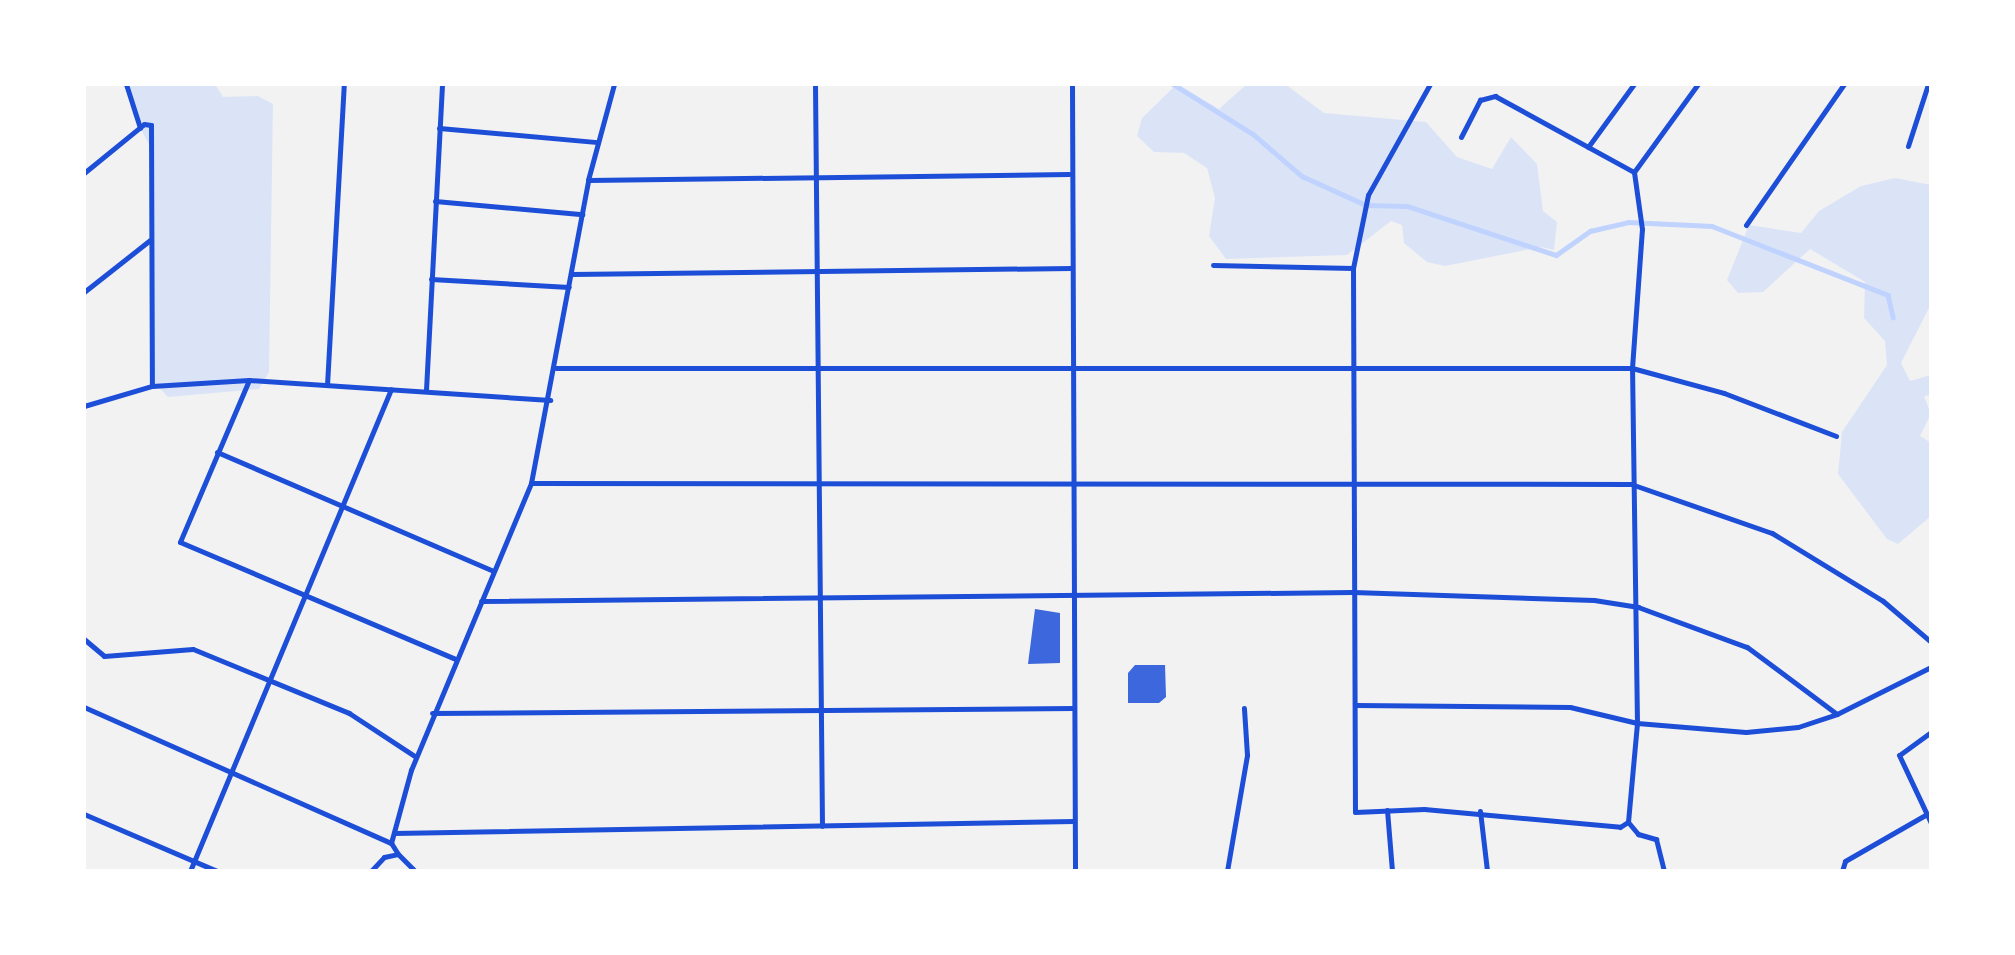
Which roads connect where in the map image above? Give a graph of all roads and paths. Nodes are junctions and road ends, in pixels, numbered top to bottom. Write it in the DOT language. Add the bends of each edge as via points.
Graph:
graph roads {
  1 [pos="126,84"];
  2 [pos="344,84"];
  3 [pos="442,84"];
  4 [pos="614,84"];
  5 [pos="815,84"];
  6 [pos="1072,84"];
  7 [pos="1430,84"];
  8 [pos="1634,84"];
  9 [pos="1698,84"];
  10 [pos="1844,84"];
  11 [pos="1928,84"];
  12 [pos="139,128"];
  13 [pos="439,128"];
  14 [pos="1461,137"];
  15 [pos="597,142"];
  16 [pos="1908,146"];
  17 [pos="1588,147"];
  18 [pos="1634,172"];
  19 [pos="84,173"];
  20 [pos="1069,174"];
  21 [pos="816,177"];
  22 [pos="588,180"];
  23 [pos="435,201"];
  24 [pos="582,214"];
  25 [pos="1746,225"];
  26 [pos="150,240"];
  27 [pos="1213,265"];
  28 [pos="1071,268"];
  29 [pos="1353,268"];
  30 [pos="571,274"];
  31 [pos="817,276"];
  32 [pos="431,279"];
  33 [pos="569,288"];
  34 [pos="84,292"];
  35 [pos="1074,365"];
  36 [pos="817,366"];
  37 [pos="1351,366"];
  38 [pos="556,368"];
  39 [pos="1632,368"];
  40 [pos="249,380"];
  41 [pos="327,385"];
  42 [pos="152,386"];
  43 [pos="391,389"];
  44 [pos="426,390"];
  45 [pos="550,400"];
  46 [pos="84,406"];
  47 [pos="1836,436"];
  48 [pos="217,452"];
  49 [pos="1352,480"];
  50 [pos="531,483"];
  51 [pos="1631,484"];
  52 [pos="817,485"];
  53 [pos="1073,487"];
  54 [pos="348,505"];
  55 [pos="493,571"];
  56 [pos="1353,592"];
  57 [pos="1073,595"];
  58 [pos="307,597"];
  59 [pos="818,597"];
  60 [pos="481,601"];
  61 [pos="1638,607"];
  62 [pos="84,639"];
  63 [pos="1931,642"];
  64 [pos="455,659"];
  65 [pos="1931,667"];
  66 [pos="272,682"];
  67 [pos="1354,705"];
  68 [pos="84,707"];
  69 [pos="1074,708"];
  70 [pos="1244,708"];
  71 [pos="821,709"];
  72 [pos="432,713"];
  73 [pos="1837,714"];
  74 [pos="1637,723"];
  75 [pos="1931,732"];
  76 [pos="416,757"];
  77 [pos="235,773"];
  78 [pos="1387,810"];
  79 [pos="1480,811"];
  80 [pos="84,814"];
  81 [pos="1927,814"];
  82 [pos="1074,821"];
  83 [pos="1628,822"];
  84 [pos="1931,823"];
  85 [pos="822,826"];
  86 [pos="394,833"];
  87 [pos="391,843"];
  88 [pos="398,854"];
  89 [pos="194,861"];
  90 [pos="190,871"];
  91 [pos="217,871"];
  92 [pos="371,871"];
  93 [pos="415,871"];
  94 [pos="1075,871"];
  95 [pos="1227,871"];
  96 [pos="1392,871"];
  97 [pos="1487,871"];
  98 [pos="1664,871"];
  99 [pos="1842,871"];
  1 -- 12 [label="street"];
  2 -- 41 [label="street"];
  3 -- 13 [label="street"];
  4 -- 15 [label="street"];
  5 -- 21 [label="street"];
  6 -- 20 [label="street"];
  7 -- 29 [label="street" via="1368,195"];
  8 -- 17 [label="street"];
  9 -- 18 [label="street"];
  10 -- 25 [label="street"];
  11 -- 16 [label="street"];
  12 -- 19 [label="street"];
  12 -- 26 [label="street" via="148,122 153,130"];
  13 -- 15 [label="street"];
  13 -- 23 [label="street"];
  14 -- 17 [label="street" via="1486,95"];
  15 -- 22 [label="street"];
  17 -- 18 [label="street"];
  18 -- 39 [label="street" via="1642,229"];
  20 -- 21 [label="street"];
  20 -- 28 [label="street"];
  21 -- 22 [label="street"];
  21 -- 31 [label="street"];
  22 -- 24 [label="street"];
  23 -- 24 [label="street"];
  23 -- 32 [label="street"];
  24 -- 30 [label="street"];
  26 -- 34 [label="street"];
  26 -- 42 [label="street"];
  27 -- 29 [label="street"];
  28 -- 31 [label="street"];
  28 -- 35 [label="street"];
  29 -- 37 [label="street"];
  30 -- 31 [label="street"];
  30 -- 33 [label="street"];
  31 -- 36 [label="street"];
  32 -- 33 [label="street"];
  32 -- 44 [label="street"];
  33 -- 38 [label="street"];
  35 -- 36 [label="street"];
  35 -- 37 [label="street"];
  35 -- 53 [label="street"];
  36 -- 38 [label="street"];
  36 -- 52 [label="street"];
  37 -- 39 [label="street"];
  37 -- 49 [label="street"];
  38 -- 45 [label="street"];
  39 -- 47 [label="street" via="1724,393"];
  39 -- 51 [label="street"];
  40 -- 41 [label="street"];
  40 -- 42 [label="street"];
  40 -- 48 [label="street"];
  41 -- 43 [label="street"];
  42 -- 46 [label="street"];
  43 -- 44 [label="street"];
  43 -- 54 [label="street"];
  44 -- 45 [label="street"];
  45 -- 50 [label="street"];
  48 -- 54 [label="street"];
  48 -- 58 [label="street" via="180,542"];
  49 -- 51 [label="street"];
  49 -- 53 [label="street"];
  49 -- 56 [label="street"];
  50 -- 52 [label="street"];
  50 -- 55 [label="street"];
  51 -- 61 [label="street"];
  51 -- 63 [label="street" via="1772,533 1883,601"];
  52 -- 53 [label="street"];
  52 -- 59 [label="street"];
  53 -- 57 [label="street"];
  54 -- 55 [label="street"];
  54 -- 58 [label="street"];
  55 -- 60 [label="street"];
  56 -- 57 [label="street"];
  56 -- 61 [label="street" via="1458,592"];
  56 -- 67 [label="street"];
  57 -- 59 [label="street"];
  57 -- 69 [label="street"];
  58 -- 64 [label="street"];
  58 -- 66 [label="street"];
  59 -- 60 [label="street"];
  59 -- 71 [label="street"];
  60 -- 64 [label="street"];
  61 -- 73 [label="street" via="1747,647"];
  61 -- 74 [label="street"];
  62 -- 66 [label="street" via="104,656 193,649"];
  64 -- 72 [label="street"];
  65 -- 73 [label="street"];
  66 -- 76 [label="street" via="349,713"];
  66 -- 77 [label="street"];
  67 -- 74 [label="street" via="1570,707"];
  67 -- 78 [label="street" via="1355,812"];
  68 -- 77 [label="street"];
  69 -- 71 [label="street"];
  69 -- 82 [label="street"];
  70 -- 95 [label="street" via="1247,755"];
  71 -- 72 [label="street"];
  71 -- 85 [label="street"];
  72 -- 76 [label="street"];
  73 -- 74 [label="street" via="1746,732"];
  74 -- 83 [label="street"];
  75 -- 81 [label="street" via="1899,755"];
  76 -- 86 [label="street"];
  77 -- 87 [label="street"];
  77 -- 89 [label="street"];
  78 -- 79 [label="street"];
  78 -- 96 [label="street"];
  79 -- 83 [label="street" via="1620,827"];
  79 -- 97 [label="street"];
  80 -- 89 [label="street"];
  81 -- 84 [label="street"];
  81 -- 99 [label="street" via="1845,861"];
  82 -- 85 [label="street"];
  82 -- 94 [label="street"];
  83 -- 98 [label="street" via="1638,834 1656,838"];
  85 -- 86 [label="street"];
  86 -- 87 [label="street"];
  87 -- 88 [label="street"];
  88 -- 92 [label="street" via="384,857"];
  88 -- 93 [label="street"];
  89 -- 90 [label="street"];
  89 -- 91 [label="street"];
}
